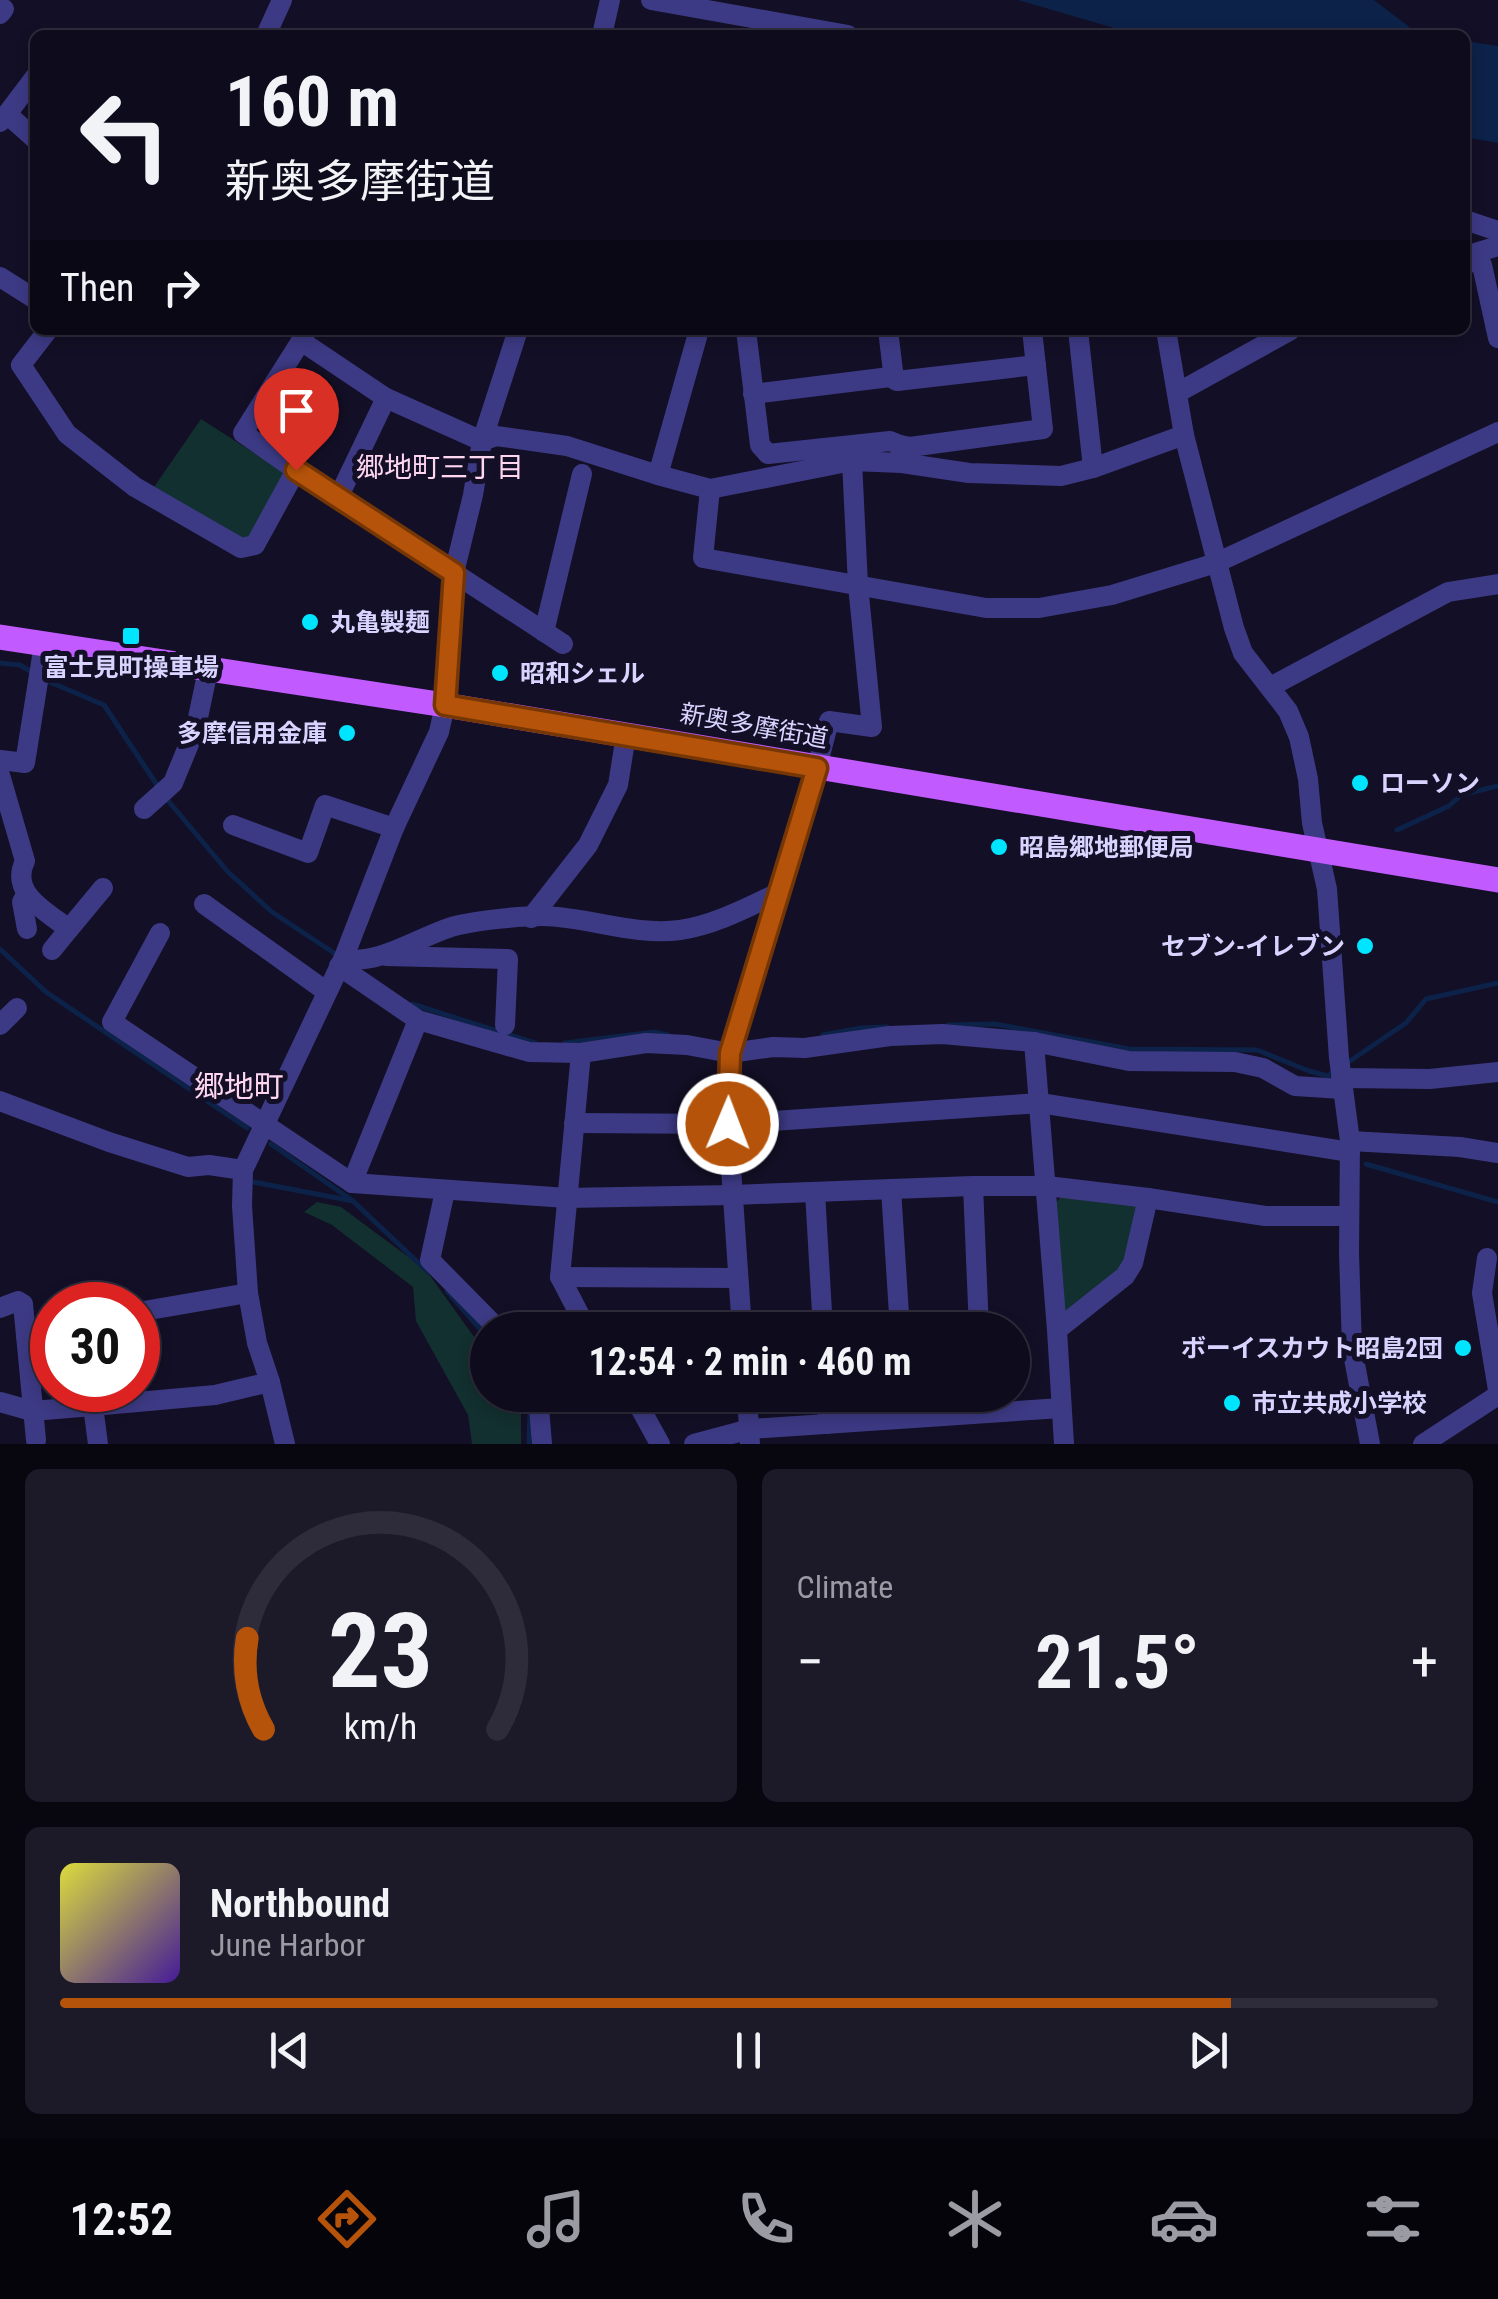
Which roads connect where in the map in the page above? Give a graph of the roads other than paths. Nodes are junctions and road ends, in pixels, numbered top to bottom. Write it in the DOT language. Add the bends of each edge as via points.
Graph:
graph roads {
  1 [pos="282,0"];
  2 [pos="610,0"];
  3 [pos="651,0"];
  4 [pos="268,30"];
  5 [pos="603,30"];
  6 [pos="820,30"];
  7 [pos="30,83"];
  8 [pos="3,118"];
  9 [pos="30,136"];
  10 [pos="1470,222"];
  11 [pos="1498,232"];
  12 [pos="1498,246"];
  13 [pos="1470,255"];
  14 [pos="1470,257"];
  15 [pos="3,286"];
  16 [pos="30,297"];
  17 [pos="44,335"];
  18 [pos="514,335"];
  19 [pos="698,335"];
  20 [pos="747,335"];
  21 [pos="889,335"];
  22 [pos="1033,335"];
  23 [pos="1079,335"];
  24 [pos="1167,335"];
  25 [pos="1282,335"];
  26 [pos="304,336"];
  27 [pos="1498,338"];
  28 [pos="1036,365"];
  29 [pos="894,379"];
  30 [pos="753,394"];
  31 [pos="1177,394"];
  32 [pos="386,398"];
  33 [pos="1498,432"];
  34 [pos="1184,435"];
  35 [pos="482,442"];
  36 [pos="901,454"];
  37 [pos="852,461"];
  38 [pos="1093,468"];
  39 [pos="296,470"];
  40 [pos="582,474"];
  41 [pos="658,475"];
  42 [pos="710,488"];
  43 [pos="338,498"];
  44 [pos="1216,563"];
  45 [pos="454,573"];
  46 [pos="1498,584"];
  47 [pos="858,585"];
  48 [pos="544,632"];
  49 [pos="0,637"];
  50 [pos="563,644"];
  51 [pos="41,666"];
  52 [pos="208,670"];
  53 [pos="1270,687"];
  54 [pos="445,705"];
  55 [pos="626,735"];
  56 [pos="0,760"];
  57 [pos="817,768"];
  58 [pos="0,774"];
  59 [pos="156,798"];
  60 [pos="233,825"];
  61 [pos="394,828"];
  62 [pos="8,834"];
  63 [pos="1318,851"];
  64 [pos="1498,880"];
  65 [pos="103,888"];
  66 [pos="780,892"];
  67 [pos="26,895"];
  68 [pos="204,904"];
  69 [pos="531,918"];
  70 [pos="27,929"];
  71 [pos="69,929"];
  72 [pos="160,933"];
  73 [pos="52,950"];
  74 [pos="376,956"];
  75 [pos="341,963"];
  76 [pos="327,992"];
  77 [pos="17,1008"];
  78 [pos="418,1020"];
  79 [pos="505,1024"];
  80 [pos="0,1025"];
  81 [pos="1034,1042"];
  82 [pos="732,1044"];
  83 [pos="580,1054"];
  84 [pos="1498,1072"];
  85 [pos="1341,1075"];
  86 [pos="0,1102"];
  87 [pos="1040,1104"];
  88 [pos="265,1123"];
  89 [pos="574,1123"];
  90 [pos="728,1124"];
  91 [pos="1350,1146"];
  92 [pos="1498,1153"];
  93 [pos="242,1177"];
  94 [pos="352,1183"];
  95 [pos="972,1186"];
  96 [pos="1046,1186"];
  97 [pos="891,1189"];
  98 [pos="446,1191"];
  99 [pos="815,1192"];
  100 [pos="732,1196"];
  101 [pos="567,1198"];
  102 [pos="1148,1198"];
  103 [pos="1349,1216"];
  104 [pos="1487,1258"];
  105 [pos="560,1277"];
  106 [pos="738,1278"];
  107 [pos="248,1293"];
  108 [pos="0,1308"];
  109 [pos="160,1308"];
  110 [pos="481,1312"];
  111 [pos="578,1312"];
  112 [pos="741,1312"];
  113 [pos="822,1312"];
  114 [pos="899,1312"];
  115 [pos="978,1312"];
  116 [pos="1057,1330"];
  117 [pos="30,1335"];
  118 [pos="26,1336"];
  119 [pos="270,1382"];
  120 [pos="30,1385"];
  121 [pos="1498,1392"];
  122 [pos="160,1400"];
  123 [pos="0,1402"];
  124 [pos="1030,1406"];
  125 [pos="1061,1408"];
  126 [pos="30,1410"];
  127 [pos="32,1412"];
  128 [pos="93,1412"];
  129 [pos="539,1412"];
  130 [pos="643,1412"];
  131 [pos="748,1412"];
  132 [pos="827,1412"];
  133 [pos="906,1412"];
  134 [pos="939,1412"];
  135 [pos="906,1418"];
  136 [pos="828,1424"];
  137 [pos="750,1437"];
  138 [pos="36,1440"];
  139 [pos="98,1444"];
  140 [pos="284,1444"];
  141 [pos="542,1444"];
  142 [pos="660,1444"];
  143 [pos="694,1444"];
  144 [pos="1064,1444"];
  145 [pos="1370,1444"];
  146 [pos="1423,1444"];
  1 -- 4 [label="street"];
  2 -- 5 [label="street"];
  3 -- 6 [label="street"];
  7 -- 8 [label="street"];
  8 -- 9 [label="street"];
  10 -- 11 [label="street"];
  12 -- 13 [label="street"];
  14 -- 27 [label="street" via="1482,266"];
  15 -- 16 [label="street"];
  17 -- 39 [label="street" via="21,364 66,434 135,487 241,548 254,545"];
  18 -- 35 [label="street"];
  19 -- 41 [label="street"];
  20 -- 30 [label="street"];
  21 -- 29 [label="street"];
  22 -- 28 [label="street"];
  23 -- 38 [label="street"];
  24 -- 31 [label="street"];
  25 -- 31 [label="street"];
  26 -- 32 [label="street"];
  26 -- 39 [label="street" via="243,432"];
  28 -- 29 [label="street"];
  28 -- 36 [label="street" via="1043,429 910,447"];
  29 -- 30 [label="street"];
  30 -- 36 [label="street" via="760,444 768,454 890,441"];
  31 -- 34 [label="street"];
  32 -- 35 [label="street"];
  32 -- 43 [label="street"];
  33 -- 44 [label="street"];
  34 -- 38 [label="street"];
  34 -- 44 [label="street"];
  35 -- 41 [label="street" via="496,436 568,446"];
  35 -- 45 [label="street"];
  36 -- 37 [label="street"];
  36 -- 38 [label="street" via="970,473 1060,476"];
  37 -- 42 [label="street"];
  37 -- 47 [label="street"];
  39 -- 43 [label="street"];
  40 -- 48 [label="street"];
  41 -- 42 [label="street"];
  42 -- 47 [label="street" via="702,558"];
  43 -- 45 [label="street"];
  44 -- 47 [label="street" via="1112,595 1039,608 986,608"];
  44 -- 53 [label="street" via="1243,653"];
  45 -- 48 [label="street"];
  45 -- 54 [label="street"];
  46 -- 53 [label="street" via="1448,592"];
  47 -- 57 [label="street" via="872,727 829,721"];
  48 -- 50 [label="street"];
  49 -- 51 [label="main road, 新奥多摩街道"];
  51 -- 52 [label="main road, 新奥多摩街道"];
  51 -- 56 [label="street" via="25,763"];
  52 -- 54 [label="main road, 新奥多摩街道"];
  52 -- 59 [label="street" via="196,727 172,783"];
  53 -- 63 [label="street" via="1298,736"];
  54 -- 55 [label="main road, 新奥多摩街道"];
  54 -- 61 [label="street"];
  55 -- 57 [label="main road, 新奥多摩街道"];
  55 -- 69 [label="street" via="618,785 588,845"];
  57 -- 63 [label="main road, 新奥多摩街道"];
  57 -- 66 [label="street"];
  58 -- 62 [label="street"];
  60 -- 61 [label="street" via="308,853 325,806"];
  61 -- 75 [label="street"];
  62 -- 67 [label="street" via="25,860 20,870"];
  63 -- 64 [label="main road, 新奥多摩街道"];
  63 -- 85 [label="street"];
  65 -- 71 [label="street"];
  66 -- 69 [label="street" via="680,930"];
  66 -- 82 [label="street"];
  67 -- 70 [label="street"];
  67 -- 71 [label="street"];
  68 -- 76 [label="street"];
  69 -- 74 [label="street" via="457,925"];
  71 -- 73 [label="street"];
  72 -- 88 [label="street" via="112,1022"];
  74 -- 75 [label="street"];
  74 -- 79 [label="street" via="508,958"];
  75 -- 76 [label="street"];
  75 -- 78 [label="street"];
  76 -- 88 [label="street"];
  77 -- 80 [label="street"];
  78 -- 83 [label="street" via="529,1052"];
  78 -- 94 [label="street"];
  81 -- 82 [label="street" via="925,1035 806,1048"];
  81 -- 85 [label="street" via="1130,1061 1235,1062 1295,1086"];
  81 -- 87 [label="street"];
  82 -- 83 [label="street" via="646,1043"];
  82 -- 90 [label="street"];
  83 -- 89 [label="street"];
  84 -- 85 [label="street"];
  85 -- 91 [label="street"];
  86 -- 93 [label="street" via="27,1119"];
  87 -- 90 [label="street"];
  87 -- 91 [label="street"];
  87 -- 96 [label="street"];
  88 -- 93 [label="street"];
  88 -- 94 [label="street"];
  89 -- 90 [label="street"];
  89 -- 101 [label="street"];
  90 -- 100 [label="street"];
  91 -- 92 [label="street"];
  91 -- 103 [label="street"];
  93 -- 107 [label="street"];
  94 -- 98 [label="street"];
  95 -- 96 [label="street"];
  95 -- 97 [label="street"];
  95 -- 115 [label="street"];
  96 -- 102 [label="street"];
  96 -- 116 [label="street"];
  97 -- 99 [label="street"];
  97 -- 114 [label="street"];
  98 -- 101 [label="street"];
  98 -- 110 [label="street" via="430,1260"];
  99 -- 100 [label="street"];
  99 -- 113 [label="street"];
  100 -- 101 [label="street"];
  100 -- 106 [label="street"];
  101 -- 105 [label="street"];
  102 -- 103 [label="street" via="1265,1216"];
  102 -- 116 [label="street" via="1125,1276"];
  103 -- 145 [label="street" via="1352,1348"];
  104 -- 121 [label="street" via="1482,1293"];
  105 -- 106 [label="street"];
  105 -- 111 [label="street"];
  106 -- 112 [label="street"];
  107 -- 109 [label="street"];
  107 -- 119 [label="street"];
  108 -- 118 [label="street" via="23,1304"];
  116 -- 125 [label="street"];
  117 -- 118 [label="street"];
  118 -- 120 [label="street"];
  119 -- 122 [label="street"];
  119 -- 140 [label="street"];
  121 -- 146 [label="street"];
  123 -- 126 [label="street"];
  124 -- 125 [label="street"];
  125 -- 144 [label="street"];
  127 -- 138 [label="street"];
  128 -- 139 [label="street"];
  129 -- 141 [label="street"];
  130 -- 142 [label="street"];
  131 -- 137 [label="street"];
  132 -- 136 [label="street"];
  133 -- 135 [label="street"];
  134 -- 135 [label="street"];
  135 -- 136 [label="street"];
  136 -- 137 [label="street"];
  137 -- 143 [label="street"];
}
